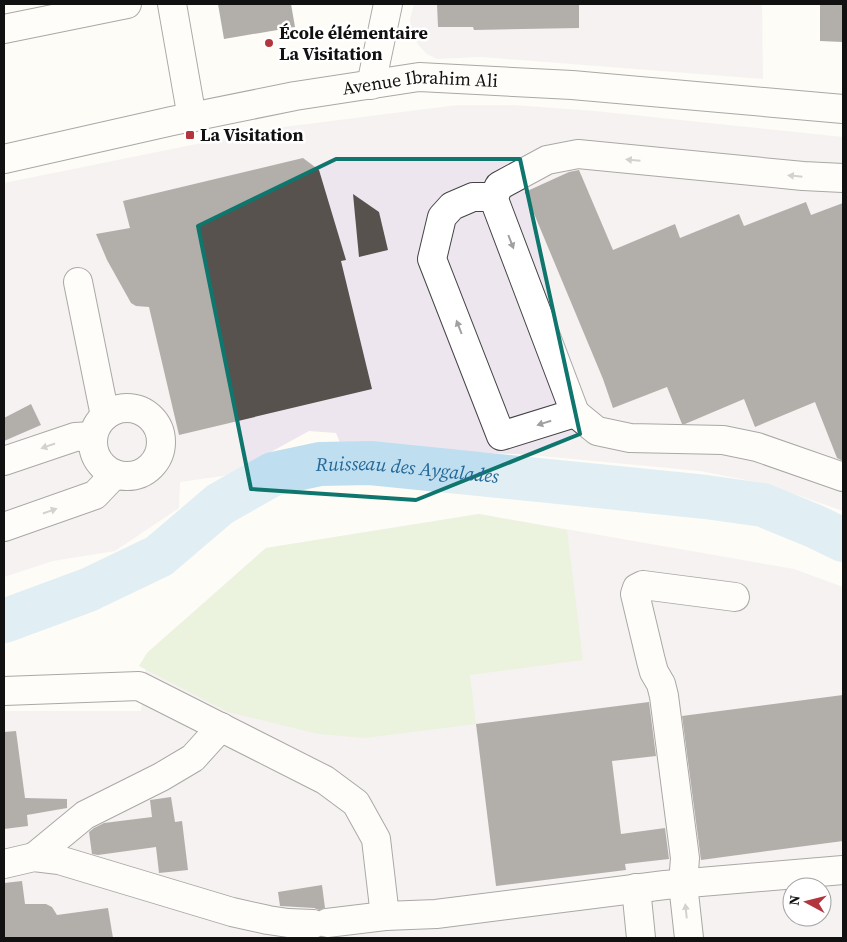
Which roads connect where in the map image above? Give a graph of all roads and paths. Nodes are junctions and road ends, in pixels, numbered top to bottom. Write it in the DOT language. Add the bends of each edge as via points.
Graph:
graph roads {
  1 [pos="127,4"];
  2 [pos="172,4"];
  3 [pos="388,4"];
  4 [pos="4,29"];
  5 [pos="371,85"];
  6 [pos="843,109"];
  7 [pos="192,118"];
  8 [pos="4,159"];
  9 [pos="843,178"];
  10 [pos="494,197"];
  11 [pos="78,282"];
  12 [pos="576,413"];
  13 [pos="99,426"];
  14 [pos="4,461"];
  15 [pos="116,474"];
  16 [pos="843,477"];
  17 [pos="4,527"];
  18 [pos="736,597"];
  19 [pos="4,691"];
  20 [pos="221,727"];
  21 [pos="34,857"];
  22 [pos="4,864"];
  23 [pos="843,870"];
  24 [pos="683,884"];
  25 [pos="636,888"];
  26 [pos="385,916"];
  27 [pos="642,938"];
  28 [pos="689,938"];
  1 -- 4 [label="street"];
  2 -- 7 [label="street"];
  3 -- 5 [label="street"];
  5 -- 6 [label="street, Avenue Ibrahim Ali" via="420,77 572,85"];
  5 -- 7 [label="street, Avenue Ibrahim Ali" via="295,96"];
  7 -- 8 [label="street, Avenue Ibrahim Ali"];
  9 -- 10 [label="street, one-way" via="578,154 547,160 499,186"];
  10 -- 12 [label="street, one-way"];
  12 -- 10 [label="street, one-way" via="501,436 432,259 442,217 452,206 473,197"];
  11 -- 13 [label="street"];
  12 -- 16 [label="street" via="597,431 630,438 723,440 757,447"];
  13 -- 14 [label="street, one-way"];
  13 -- 15 [label="street" via="93,445 95,455 107,470"];
  13 -- 15 [label="street" via="115,410 126,408 148,415 160,435 160,447 149,467 139,474"];
  17 -- 15 [label="street, one-way" via="95,495"];
  18 -- 24 [label="street" via="643,585 635,594 650,661 662,684 664,696 685,858"];
  19 -- 20 [label="street" via="139,686"];
  20 -- 21 [label="street" via="193,758 85,815"];
  20 -- 26 [label="street" via="325,780 356,803 376,838"];
  21 -- 22 [label="street"];
  21 -- 26 [label="street" via="59,860 268,920 320,923"];
  23 -- 24 [label="street"];
  24 -- 25 [label="street"];
  28 -- 24 [label="street, one-way"];
  25 -- 26 [label="street" via="436,914"];
  25 -- 27 [label="street"];
}
